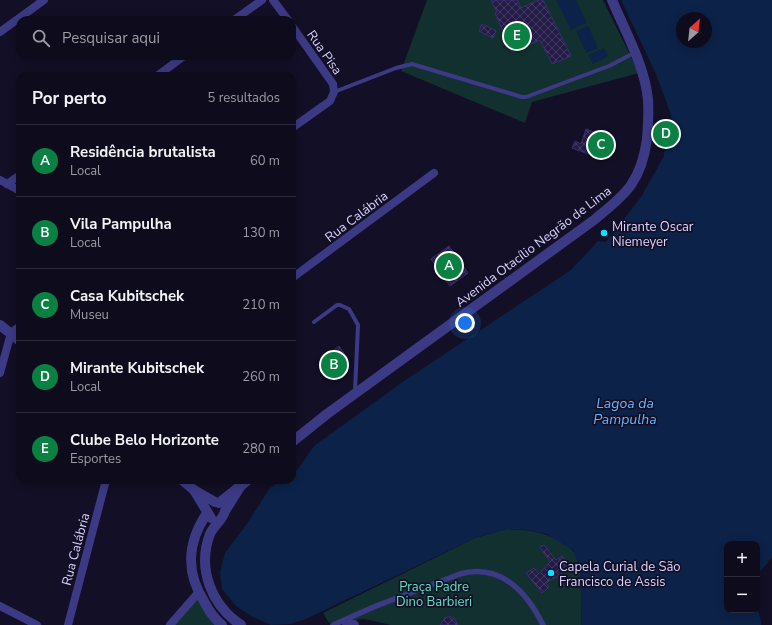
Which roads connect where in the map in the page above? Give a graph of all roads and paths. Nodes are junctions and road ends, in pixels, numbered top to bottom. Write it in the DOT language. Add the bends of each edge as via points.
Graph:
graph roads {
  1 [pos="44,0"];
  2 [pos="262,0"];
  3 [pos="273,0"];
  4 [pos="612,0"];
  5 [pos="22,16"];
  6 [pos="240,16"];
  7 [pos="285,16"];
  8 [pos="16,20"];
  9 [pos="0,32"];
  10 [pos="296,32"];
  11 [pos="635,53"];
  12 [pos="179,60"];
  13 [pos="162,72"];
  14 [pos="334,92"];
  15 [pos="296,125"];
  16 [pos="434,173"];
  17 [pos="16,177"];
  18 [pos="4,182"];
  19 [pos="16,189"];
  20 [pos="296,275"];
  21 [pos="314,322"];
  22 [pos="0,325"];
  23 [pos="16,329"];
  24 [pos="11,333"];
  25 [pos="16,337"];
  26 [pos="0,373"];
  27 [pos="355,394"];
  28 [pos="296,439"];
  29 [pos="105,484"];
  30 [pos="187,484"];
  31 [pos="243,484"];
  32 [pos="194,490"];
  33 [pos="220,508"];
  34 [pos="207,511"];
  35 [pos="198,593"];
  36 [pos="0,606"];
  37 [pos="37,625"];
  38 [pos="68,625"];
  39 [pos="170,625"];
  40 [pos="222,625"];
  41 [pos="241,625"];
  42 [pos="333,625"];
  43 [pos="347,625"];
  44 [pos="354,625"];
  45 [pos="543,625"];
  1 -- 5 [label="street"];
  2 -- 6 [label="street"];
  3 -- 7 [label="street"];
  4 -- 11 [label="street, Avenida Otacílio Negrão de Lima"];
  8 -- 9 [label="street"];
  10 -- 14 [label="street, Rua Pisa" via="333,84"];
  11 -- 14 [label="lane" via="609,66 526,97 412,64"];
  11 -- 27 [label="street, Avenida Otacílio Negrão de Lima" via="646,86 648,127 644,156 624,194 594,220"];
  12 -- 13 [label="street"];
  14 -- 15 [label="street" via="330,101"];
  16 -- 20 [label="street, Rua Calábria"];
  17 -- 18 [label="street"];
  18 -- 19 [label="street"];
  21 -- 27 [label="lane" via="340,305 349,310 358,325"];
  22 -- 24 [label="street"];
  23 -- 24 [label="street"];
  24 -- 25 [label="street"];
  24 -- 26 [label="street"];
  27 -- 28 [label="street, Avenida Otacílio Negrão de Lima"];
  29 -- 38 [label="street, Rua Calábria"];
  30 -- 32 [label="street"];
  31 -- 33 [label="street"];
  32 -- 33 [label="street"];
  32 -- 34 [label="street"];
  33 -- 34 [label="street" via="210,505"];
  33 -- 34 [label="street" via="212,519"];
  33 -- 41 [label="street" via="207,544 204,564 206,578 218,604 230,618"];
  34 -- 35 [label="street" via="193,541 191,564 193,581"];
  35 -- 39 [label="street"];
  35 -- 40 [label="street"];
  36 -- 37 [label="street"];
  42 -- 45 [label="street" via="460,574 481,571 506,580 523,593 536,610"];
  43 -- 44 [label="street"];
}
